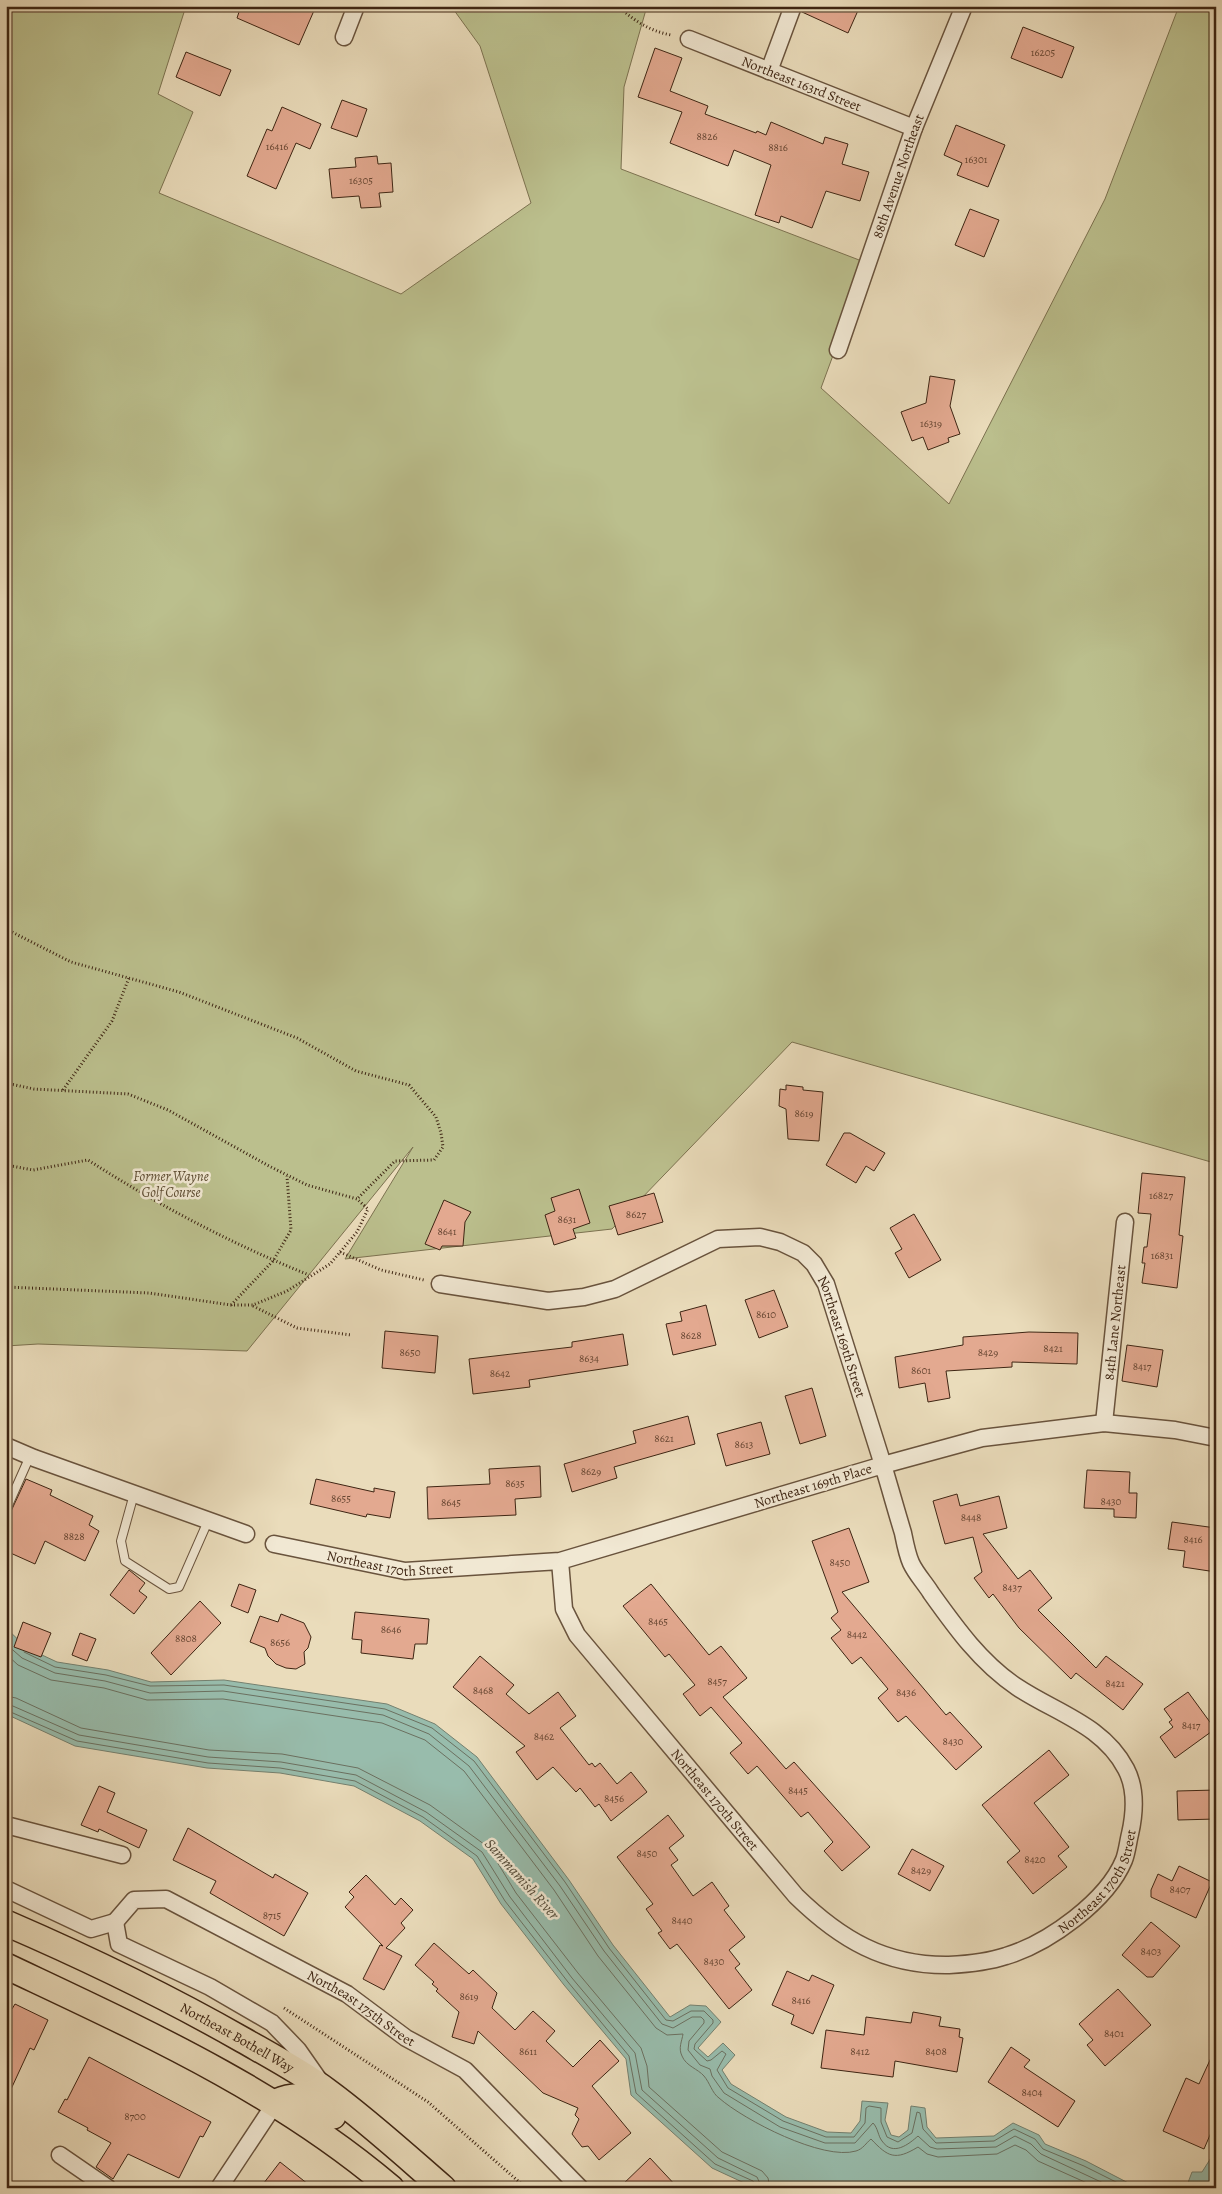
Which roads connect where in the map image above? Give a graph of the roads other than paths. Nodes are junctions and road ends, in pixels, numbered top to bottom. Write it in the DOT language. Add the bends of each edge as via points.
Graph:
graph roads {
  1 [pos="356,6"];
  2 [pos="793,6"];
  3 [pos="964,6"];
  4 [pos="344,37"];
  5 [pos="689,39"];
  6 [pos="769,71"];
  7 [pos="914,128"];
  8 [pos="838,350"];
  9 [pos="1125,1222"];
  10 [pos="440,1284"];
  11 [pos="1104,1423"];
  12 [pos="1216,1438"];
  13 [pos="6,1446"];
  14 [pos="30,1456"];
  15 [pos="884,1465"];
  16 [pos="134,1494"];
  17 [pos="6,1510"];
  18 [pos="208,1521"];
  19 [pos="246,1534"];
  20 [pos="274,1544"];
  21 [pos="560,1561"];
  22 [pos="1134,1791"];
  23 [pos="6,1825"];
  24 [pos="122,1855"];
  25 [pos="6,1889"];
  26 [pos="115,1922"];
  27 [pos="6,1923"];
  28 [pos="6,1966"];
  29 [pos="326,2090"];
  30 [pos="276,2102"];
  31 [pos="60,2155"];
  32 [pos="416,2164"];
  33 [pos="108,2188"];
  34 [pos="219,2188"];
  35 [pos="391,2188"];
  36 [pos="443,2188"];
  37 [pos="580,2188"];
  1 -- 4 [label="street"];
  2 -- 6 [label="street"];
  3 -- 7 [label="street, 88th Avenue Northeast"];
  5 -- 6 [label="street, Northeast 163rd Street"];
  6 -- 7 [label="street, Northeast 163rd Street"];
  7 -- 8 [label="street, 88th Avenue Northeast"];
  9 -- 11 [label="street, 84th Lane Northeast"];
  10 -- 15 [label="street, Northeast 169th Street" via="548,1300 584,1297 615,1289 718,1239 760,1238 780,1242 803,1253 826,1284"];
  11 -- 12 [label="street"];
  11 -- 15 [label="street" via="982,1438"];
  13 -- 14 [label="street"];
  14 -- 16 [label="street"];
  14 -- 17 [label="lane"];
  15 -- 21 [label="street, Northeast 169th Place"];
  15 -- 22 [label="street, Northeast 169th Place" via="911,1564 957,1631 999,1674 1090,1726 1117,1754"];
  16 -- 18 [label="street"];
  16 -- 18 [label="lane" via="121,1541 125,1561 169,1589 179,1588"];
  18 -- 19 [label="street"];
  20 -- 21 [label="street, Northeast 170th Street" via="405,1571"];
  21 -- 22 [label="street, Northeast 170th Street" via="564,1609 577,1635 796,1896 818,1918 846,1938 874,1952 936,1965 965,1964 1007,1956 1040,1941 1093,1904 1112,1881 1124,1859 1132,1824"];
  23 -- 24 [label="street"];
  25 -- 26 [label="street" via="91,1930"];
  26 -- 29 [label="street" via="119,1944 210,1988 272,2023 298,2050"];
  26 -- 37 [label="street, Northeast 175th Street" via="134,1900 166,1899 347,1994 406,2038 465,2070"];
  27 -- 29 [label="main road, Northeast Bothell Way" via="178,2002"];
  28 -- 30 [label="main road" via="172,2045"];
  29 -- 32 [label="main road, Northeast Bothell Way"];
  30 -- 32 [label="main road" via="293,2095 308,2099 394,2157"];
  30 -- 34 [label="street"];
  30 -- 35 [label="main road"];
  31 -- 33 [label="street"];
  32 -- 36 [label="main road, Northeast Bothell Way"];
}
